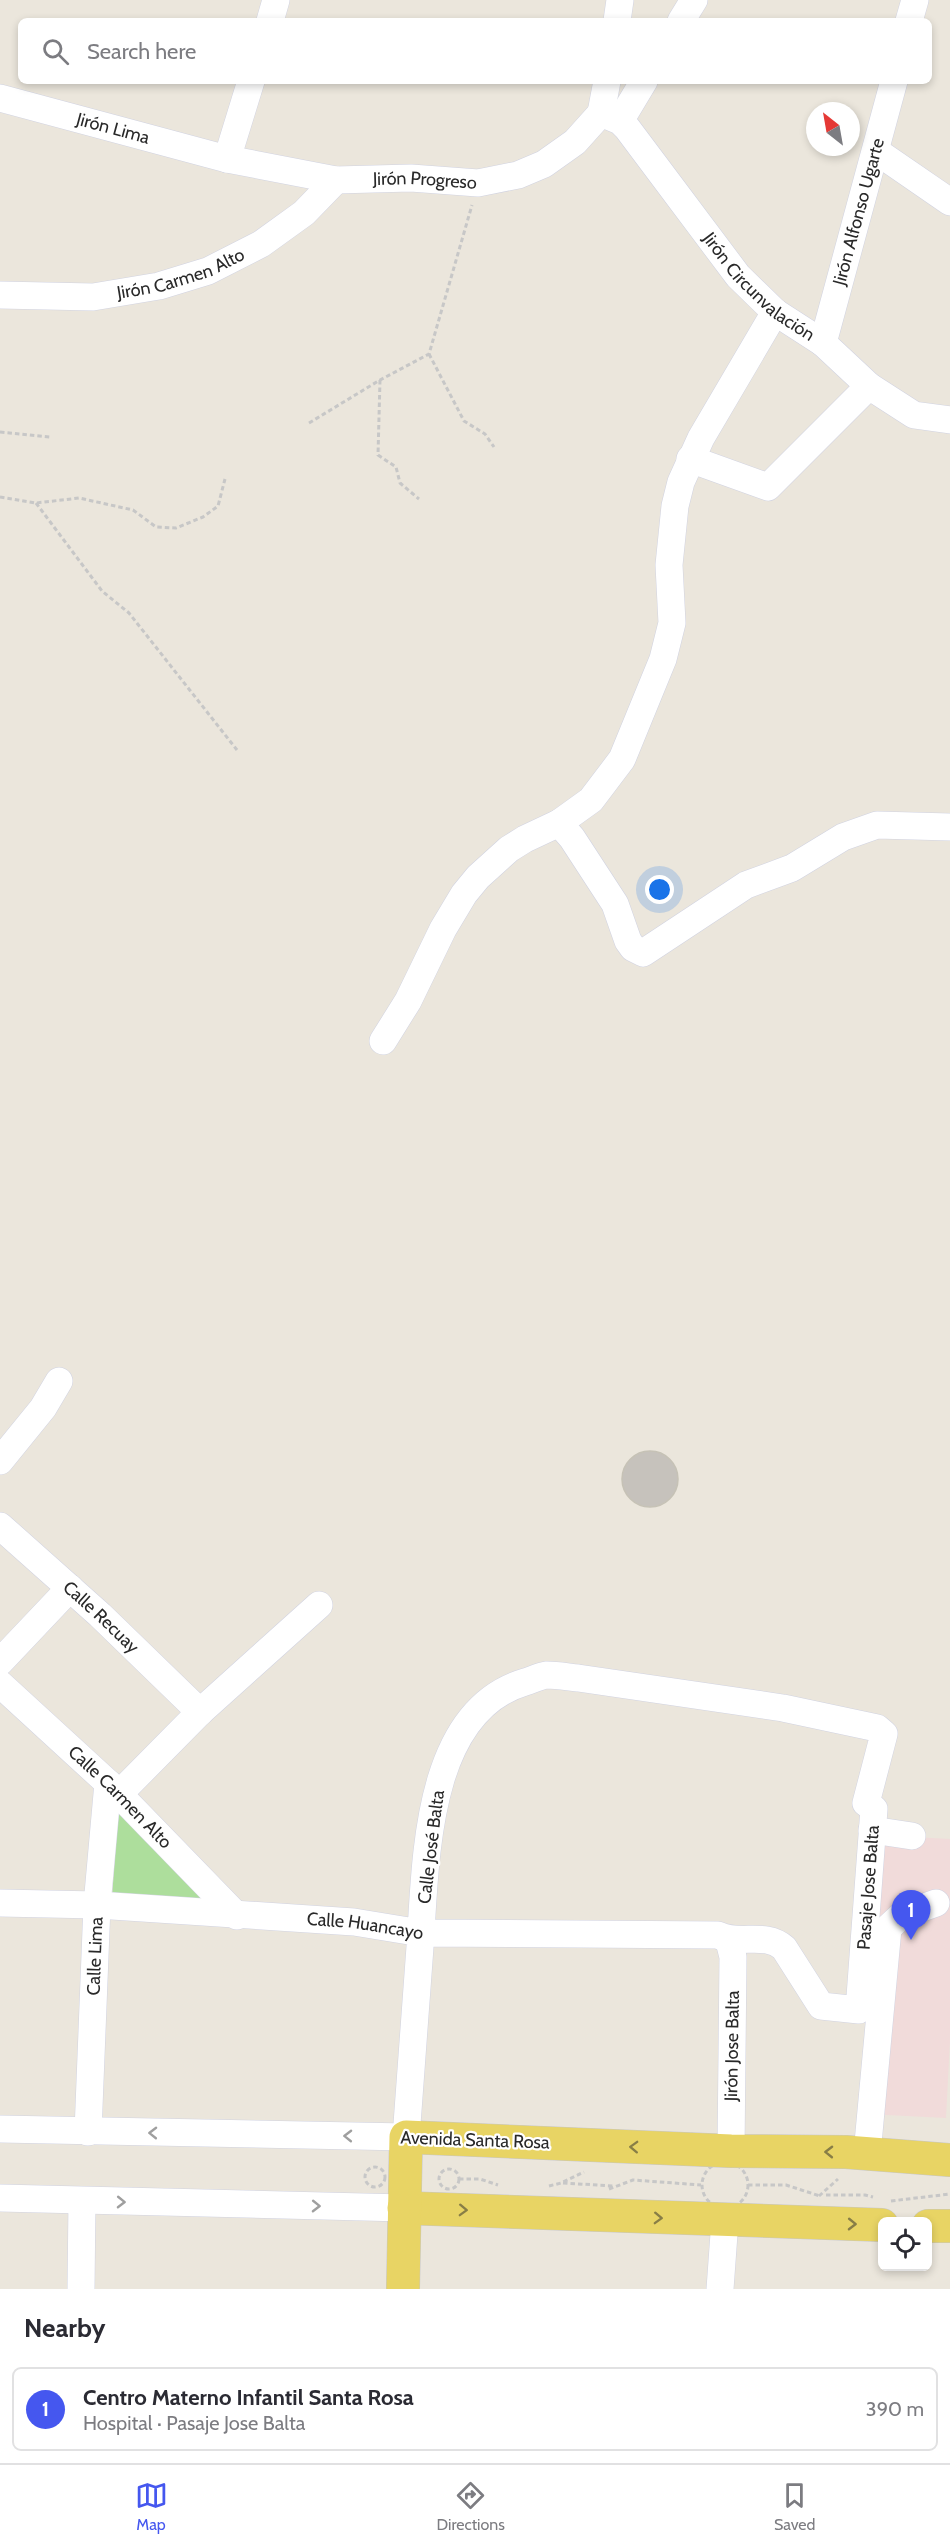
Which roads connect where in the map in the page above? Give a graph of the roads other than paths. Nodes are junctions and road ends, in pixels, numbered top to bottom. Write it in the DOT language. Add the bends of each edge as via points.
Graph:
graph roads {
  1 [pos="276,0"];
  2 [pos="621,0"];
  3 [pos="694,0"];
  4 [pos="915,0"];
  5 [pos="271,18"];
  6 [pos="618,18"];
  7 [pos="683,18"];
  8 [pos="910,18"];
  9 [pos="250,84"];
  10 [pos="607,84"];
  11 [pos="641,84"];
  12 [pos="893,84"];
  13 [pos="0,98"];
  14 [pos="611,117"];
  15 [pos="876,151"];
  16 [pos="227,159"];
  17 [pos="336,180"];
  18 [pos="950,202"];
  19 [pos="0,295"];
  20 [pos="775,312"];
  21 [pos="823,343"];
  22 [pos="869,386"];
  23 [pos="950,420"];
  24 [pos="690,459"];
  25 [pos="559,823"];
  26 [pos="950,827"];
  27 [pos="383,1041"];
  28 [pos="59,1381"];
  29 [pos="0,1461"];
  30 [pos="0,1526"];
  31 [pos="69,1588"];
  32 [pos="319,1605"];
  33 [pos="0,1662"];
  34 [pos="0,1684"];
  35 [pos="761,1704"];
  36 [pos="200,1712"];
  37 [pos="113,1789"];
  38 [pos="872,1830"];
  39 [pos="912,1836"];
  40 [pos="0,1903"];
  41 [pos="936,1903"];
  42 [pos="97,1905"];
  43 [pos="237,1916"];
  44 [pos="421,1933"];
  45 [pos="729,1941"];
  46 [pos="0,2129"];
  47 [pos="88,2132"];
  48 [pos="406,2138"];
  49 [pos="731,2151"];
  50 [pos="867,2154"];
  51 [pos="950,2160"];
  52 [pos="0,2198"];
  53 [pos="82,2201"];
  54 [pos="404,2208"];
  55 [pos="883,2208"];
  56 [pos="724,2220"];
  57 [pos="932,2226"];
  58 [pos="950,2226"];
  59 [pos="81,2289"];
  60 [pos="403,2289"];
  61 [pos="720,2289"];
  1 -- 5 [label="street"];
  2 -- 6 [label="street"];
  3 -- 7 [label="street"];
  4 -- 8 [label="street"];
  9 -- 16 [label="street"];
  10 -- 14 [label="street"];
  11 -- 14 [label="street, Jirón Progreso"];
  12 -- 15 [label="street, Jirón Alfonso Ugarte"];
  13 -- 16 [label="street, Jirón Lima"];
  14 -- 17 [label="street, Jirón Progreso" via="544,164 518,175 478,183 411,178"];
  14 -- 20 [label="street, Jirón Circunvalación" via="627,128 738,276"];
  15 -- 18 [label="street"];
  15 -- 21 [label="street, Jirón Alfonso Ugarte"];
  16 -- 17 [label="street, Jirón Progreso"];
  17 -- 19 [label="street, Jirón Carmen Alto" via="304,213 270,238 208,271 159,286 93,297"];
  20 -- 21 [label="street, Jirón Circunvalación"];
  20 -- 24 [label="street"];
  21 -- 22 [label="street, Jirón Circunvalación"];
  22 -- 23 [label="street, Jirón Circunvalación" via="914,415"];
  22 -- 24 [label="street" via="768,487"];
  24 -- 25 [label="street" via="674,516 669,565 672,623 663,659 622,759 591,800"];
  25 -- 26 [label="street" via="615,904 628,941 643,953 746,885 792,868 843,837 877,825"];
  25 -- 27 [label="street" via="509,849 471,886 443,929 408,1001"];
  28 -- 29 [label="street" via="43,1408"];
  30 -- 31 [label="street, Calle Recuay"];
  31 -- 33 [label="street"];
  31 -- 36 [label="street, Calle Recuay"];
  32 -- 36 [label="street"];
  34 -- 37 [label="street, Calle Carmen Alto"];
  35 -- 38 [label="street, Pasaje Jose Balta" via="882,1731 866,1803 874,1809"];
  35 -- 44 [label="street, Calle José Balta" via="546,1675 510,1686 483,1705 458,1737 439,1783 426,1860"];
  36 -- 37 [label="street"];
  37 -- 42 [label="street, Calle Lima"];
  37 -- 43 [label="street, Calle Carmen Alto"];
  38 -- 39 [label="street"];
  38 -- 45 [label="street, Pasaje Jose Balta" via="859,2010 821,2006 776,1941"];
  40 -- 42 [label="street, Calle Huancayo"];
  41 -- 50 [label="street" via="902,1915 888,1928"];
  42 -- 43 [label="street, Calle Huancayo"];
  42 -- 47 [label="street, Calle Lima"];
  43 -- 44 [label="street, Calle Huancayo" via="354,1922"];
  44 -- 45 [label="street, Calle Huancayo" via="718,1935"];
  44 -- 48 [label="street, Calle José Balta"];
  45 -- 49 [label="street, Jirón Jose Balta" via="733,1968"];
  46 -- 47 [label="street, Avenida Santa Rosa"];
  48 -- 47 [label="street, Avenida Santa Rosa, one-way"];
  49 -- 48 [label="main road, Avenida Santa Rosa, one-way"];
  48 -- 54 [label="main road, Calle José Balta"];
  50 -- 49 [label="main road, Avenida Santa Rosa, one-way"];
  50 -- 51 [label="main road, Avenida Santa Rosa"];
  52 -- 53 [label="street"];
  53 -- 54 [label="street, one-way"];
  53 -- 59 [label="street"];
  54 -- 56 [label="main road, one-way"];
  54 -- 60 [label="main road, Calle José Balta"];
  56 -- 55 [label="main road, one-way"];
  56 -- 61 [label="street"];
  57 -- 58 [label="main road"];
}
